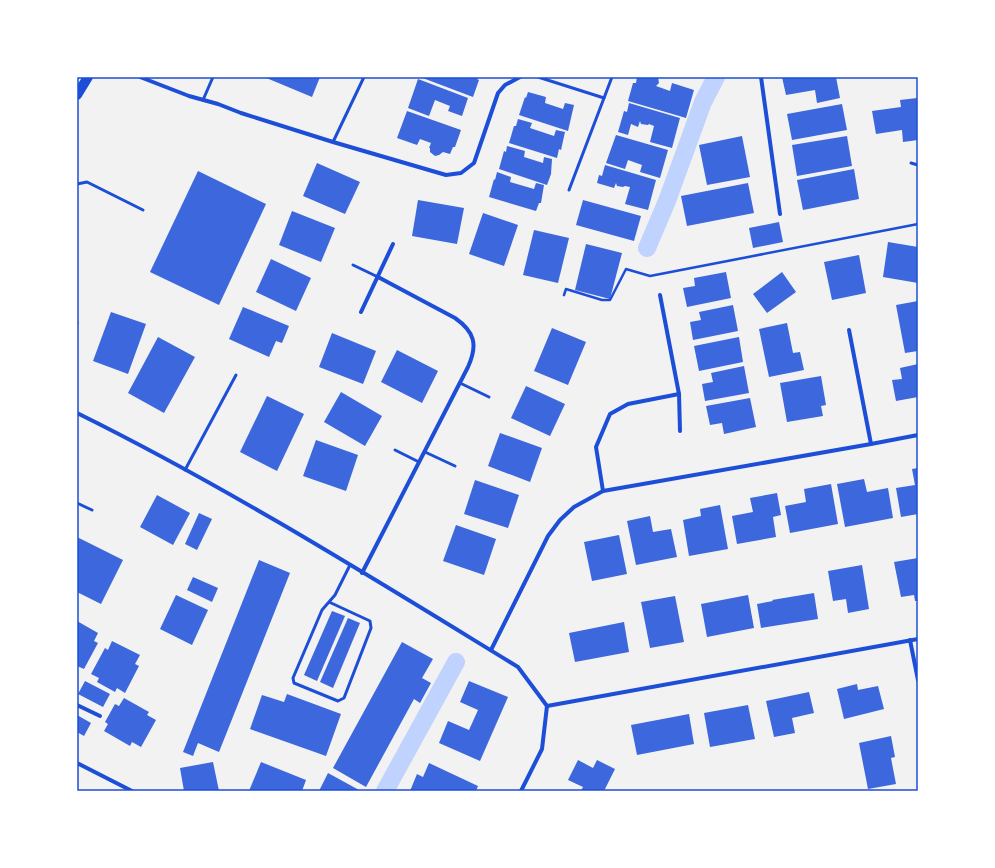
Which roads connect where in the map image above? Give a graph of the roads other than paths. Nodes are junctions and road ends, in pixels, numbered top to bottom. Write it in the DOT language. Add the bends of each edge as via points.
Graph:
graph roads {
  1 [pos="88,77"];
  2 [pos="140,77"];
  3 [pos="214,77"];
  4 [pos="364,77"];
  5 [pos="520,77"];
  6 [pos="538,77"];
  7 [pos="612,77"];
  8 [pos="761,77"];
  9 [pos="77,95"];
  10 [pos="604,98"];
  11 [pos="203,100"];
  12 [pos="333,142"];
  13 [pos="911,163"];
  14 [pos="918,165"];
  15 [pos="77,184"];
  16 [pos="569,190"];
  17 [pos="142,210"];
  18 [pos="780,214"];
  19 [pos="393,244"];
  20 [pos="353,265"];
  21 [pos="378,277"];
  22 [pos="660,295"];
  23 [pos="361,312"];
  24 [pos="849,330"];
  25 [pos="236,375"];
  26 [pos="460,383"];
  27 [pos="679,394"];
  28 [pos="489,397"];
  29 [pos="77,413"];
  30 [pos="680,431"];
  31 [pos="918,435"];
  32 [pos="872,444"];
  33 [pos="395,450"];
  34 [pos="425,452"];
  35 [pos="419,462"];
  36 [pos="455,466"];
  37 [pos="185,470"];
  38 [pos="603,491"];
  39 [pos="77,503"];
  40 [pos="92,510"];
  41 [pos="350,565"];
  42 [pos="362,573"];
  43 [pos="329,602"];
  44 [pos="918,639"];
  45 [pos="910,640"];
  46 [pos="491,650"];
  47 [pos="918,680"];
  48 [pos="77,705"];
  49 [pos="547,706"];
  50 [pos="100,716"];
  51 [pos="77,763"];
  52 [pos="129,790"];
  53 [pos="521,791"];
  1 -- 9 [label="main road"];
  2 -- 11 [label="street"];
  3 -- 11 [label="lane"];
  4 -- 12 [label="lane"];
  5 -- 12 [label="street" via="505,84 498,93 474,163 461,173 446,175"];
  6 -- 10 [label="lane"];
  7 -- 10 [label="lane"];
  8 -- 18 [label="street"];
  10 -- 16 [label="lane"];
  11 -- 12 [label="street"];
  13 -- 14 [label="lane"];
  15 -- 17 [label="lane" via="87,182"];
  19 -- 21 [label="street"];
  20 -- 21 [label="lane"];
  21 -- 23 [label="street"];
  21 -- 26 [label="street" via="466,325 471,334 473,356"];
  22 -- 27 [label="street"];
  24 -- 32 [label="street"];
  25 -- 37 [label="lane"];
  26 -- 28 [label="lane"];
  26 -- 34 [label="street"];
  27 -- 30 [label="street"];
  27 -- 38 [label="street" via="628,404 610,414 596,448"];
  29 -- 37 [label="street"];
  31 -- 32 [label="street"];
  32 -- 38 [label="street"];
  33 -- 35 [label="lane"];
  34 -- 35 [label="street"];
  34 -- 36 [label="lane"];
  35 -- 42 [label="street"];
  37 -- 41 [label="street" via="271,517"];
  38 -- 46 [label="street" via="574,507 548,536"];
  39 -- 40 [label="lane"];
  41 -- 42 [label="street"];
  41 -- 43 [label="lane"];
  42 -- 46 [label="street"];
  43 -- 43 [label="lane" via="322,610 292,678 294,682 338,701 344,698 372,628 370,621"];
  44 -- 45 [label="street"];
  45 -- 47 [label="street"];
  45 -- 49 [label="street"];
  46 -- 49 [label="street" via="518,667"];
  48 -- 50 [label="street"];
  49 -- 53 [label="street" via="542,749"];
  51 -- 52 [label="street"];
}
